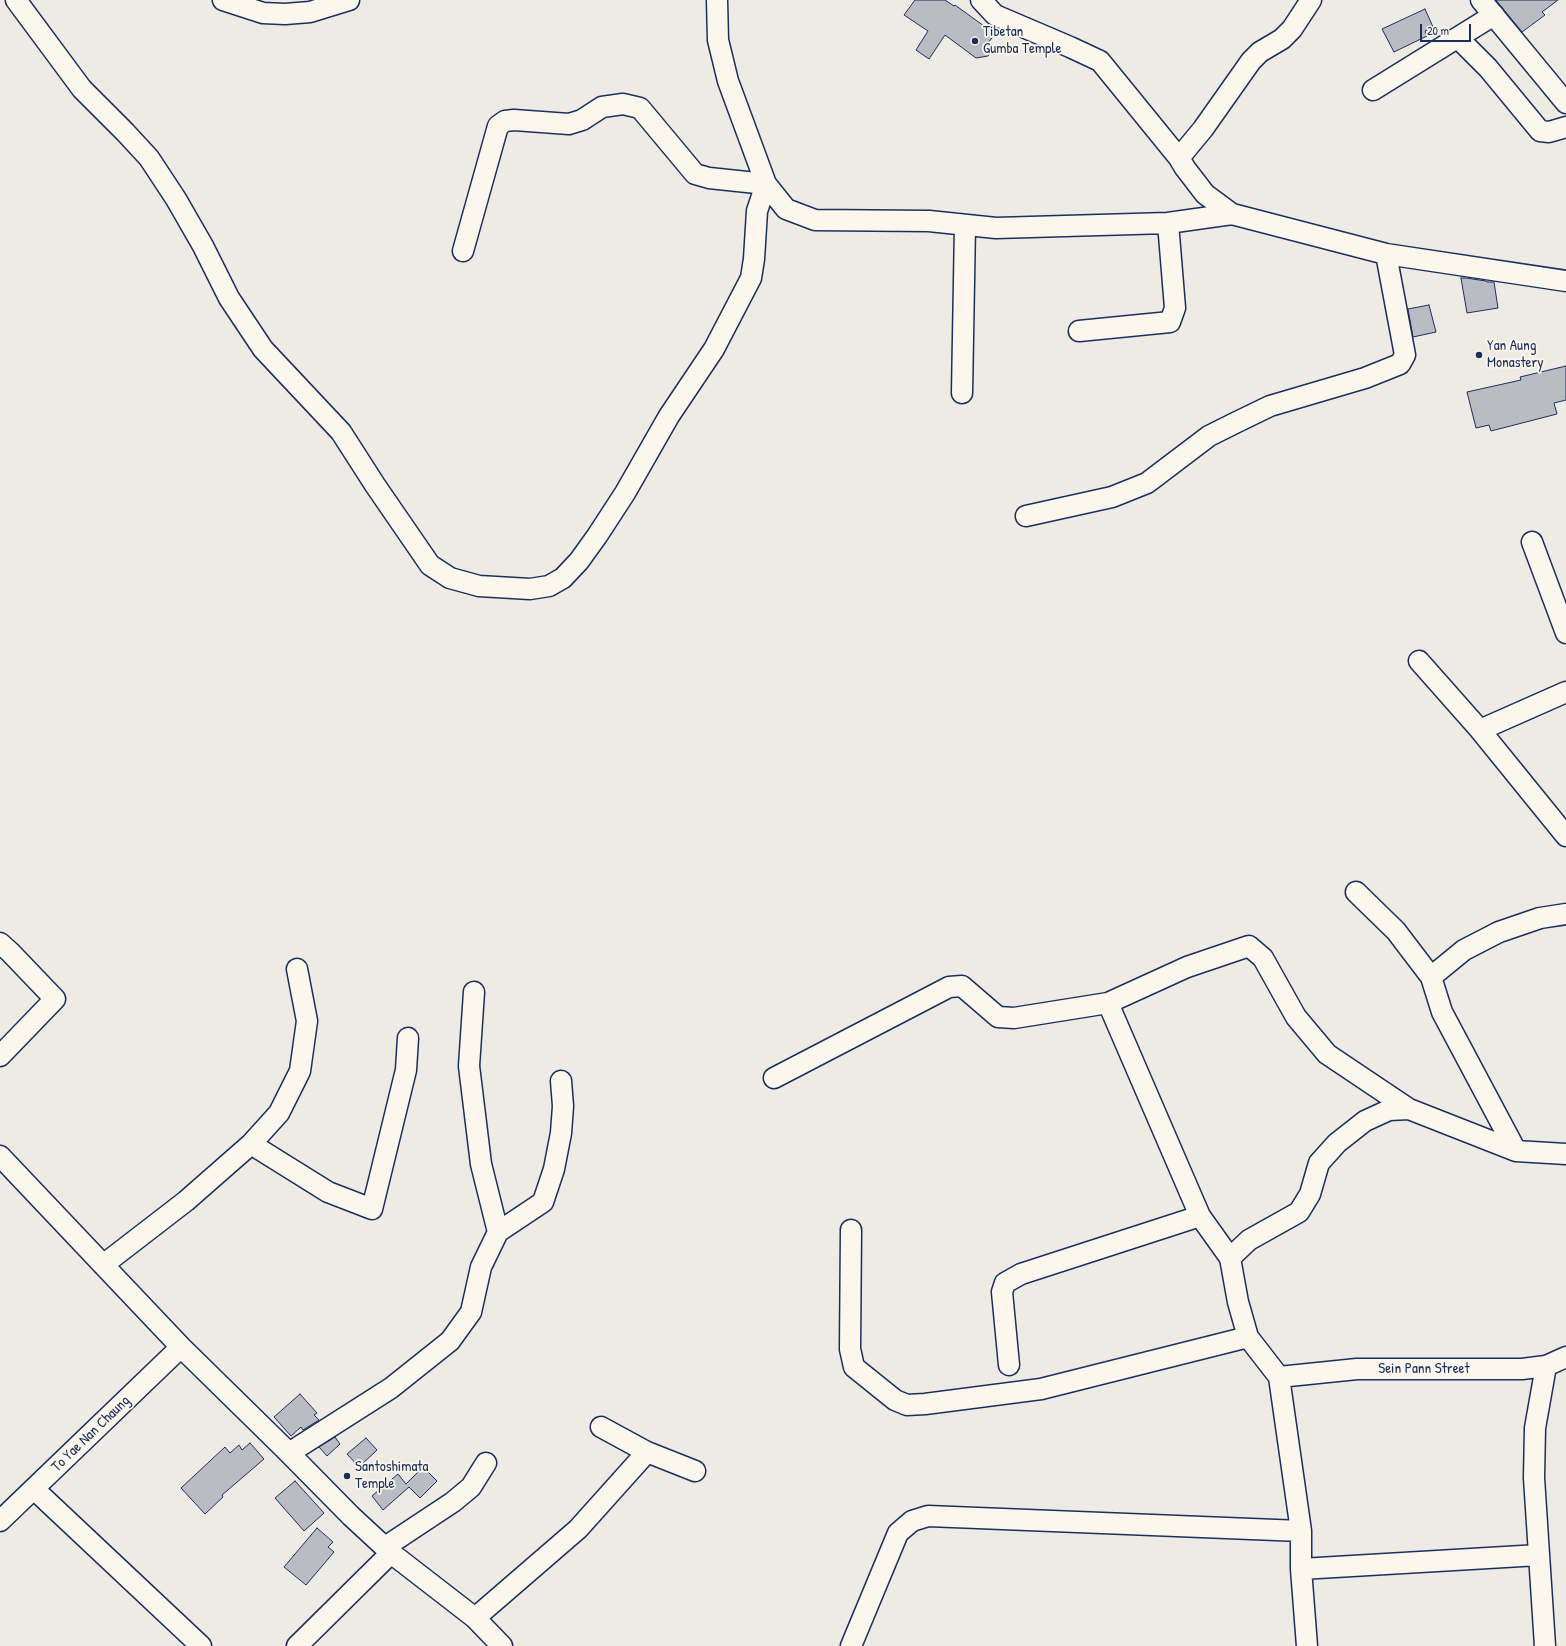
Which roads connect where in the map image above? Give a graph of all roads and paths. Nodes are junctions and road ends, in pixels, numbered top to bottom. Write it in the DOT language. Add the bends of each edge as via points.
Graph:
graph roads {
  1 [pos="16,0"];
  2 [pos="223,0"];
  3 [pos="349,0"];
  4 [pos="717,0"];
  5 [pos="981,0"];
  6 [pos="1311,0"];
  7 [pos="1482,0"];
  8 [pos="1494,15"];
  9 [pos="1458,38"];
  10 [pos="1373,90"];
  11 [pos="1565,99"];
  12 [pos="1566,127"];
  13 [pos="1179,158"];
  14 [pos="766,184"];
  15 [pos="1232,214"];
  16 [pos="1168,223"];
  17 [pos="965,224"];
  18 [pos="463,251"];
  19 [pos="1386,254"];
  20 [pos="1566,281"];
  21 [pos="1079,331"];
  22 [pos="962,393"];
  23 [pos="1026,516"];
  24 [pos="1532,542"];
  25 [pos="1566,633"];
  26 [pos="1419,661"];
  27 [pos="1566,692"];
  28 [pos="1480,730"];
  29 [pos="1566,836"];
  30 [pos="1356,892"];
  31 [pos="1566,914"];
  32 [pos="0,943"];
  33 [pos="297,969"];
  34 [pos="1432,977"];
  35 [pos="474,992"];
  36 [pos="1108,1002"];
  37 [pos="408,1038"];
  38 [pos="0,1056"];
  39 [pos="774,1078"];
  40 [pos="561,1081"];
  41 [pos="1410,1110"];
  42 [pos="251,1144"];
  43 [pos="1516,1151"];
  44 [pos="1566,1154"];
  45 [pos="1,1159"];
  46 [pos="1200,1216"];
  47 [pos="851,1230"];
  48 [pos="498,1232"];
  49 [pos="1230,1258"];
  50 [pos="103,1265"];
  51 [pos="1248,1337"];
  52 [pos="181,1347"];
  53 [pos="1566,1357"];
  54 [pos="1009,1365"];
  55 [pos="1546,1366"];
  56 [pos="1279,1377"];
  57 [pos="600,1428"];
  58 [pos="647,1452"];
  59 [pos="289,1453"];
  60 [pos="486,1463"];
  61 [pos="695,1471"];
  62 [pos="34,1489"];
  63 [pos="4,1511"];
  64 [pos="1301,1531"];
  65 [pos="388,1550"];
  66 [pos="1539,1555"];
  67 [pos="1301,1568"];
  68 [pos="474,1618"];
  69 [pos="200,1646"];
  70 [pos="297,1646"];
  71 [pos="502,1646"];
  72 [pos="851,1646"];
  73 [pos="1306,1646"];
  74 [pos="1545,1646"];
  1 -- 14 [label="street" via="82,89 149,158 176,199 229,298 259,342 341,432 374,485 430,565 450,578 479,586 530,589 549,586 563,578 597,536 669,416 714,349 751,278 757,211"];
  2 -- 3 [label="street" via="263,13 285,14 310,12"];
  4 -- 14 [label="street" via="718,40 728,81"];
  5 -- 13 [label="street" via="995,15 1100,61"];
  6 -- 13 [label="street" via="1292,29 1260,52 1251,62 1204,129"];
  7 -- 8 [label="street"];
  8 -- 9 [label="street"];
  8 -- 11 [label="street"];
  9 -- 10 [label="street"];
  9 -- 12 [label="street" via="1488,68 1540,131 1549,132"];
  13 -- 15 [label="street" via="1205,194"];
  14 -- 17 [label="street" via="786,209 815,220 929,221"];
  14 -- 18 [label="street" via="709,178 695,174 640,108 623,104 602,107 582,120 569,124 505,121 498,126"];
  15 -- 16 [label="street"];
  15 -- 19 [label="street"];
  16 -- 17 [label="street" via="996,228"];
  16 -- 21 [label="street" via="1175,308 1170,322"];
  17 -- 22 [label="street"];
  19 -- 20 [label="street"];
  19 -- 23 [label="street" via="1404,354 1400,364 1365,378 1270,406 1209,436 1140,486 1112,497"];
  24 -- 25 [label="street"];
  26 -- 28 [label="street"];
  27 -- 28 [label="street"];
  28 -- 29 [label="street"];
  30 -- 34 [label="street" via="1396,931"];
  31 -- 34 [label="street" via="1540,918 1499,932 1464,950"];
  32 -- 38 [label="street" via="55,999"];
  33 -- 42 [label="street" via="307,1021 300,1071 279,1113"];
  34 -- 43 [label="street" via="1442,1012"];
  35 -- 48 [label="street" via="469,1066 482,1164"];
  36 -- 39 [label="street" via="1014,1018 998,1017 962,986 949,987"];
  36 -- 41 [label="street" via="1187,967 1249,946 1263,958 1296,1017 1327,1054"];
  36 -- 46 [label="street"];
  37 -- 42 [label="street" via="406,1070 372,1209 328,1192"];
  40 -- 48 [label="street" via="564,1106 561,1133 554,1169 543,1202"];
  41 -- 43 [label="street"];
  41 -- 49 [label="street" via="1389,1110 1365,1122 1337,1143 1320,1163 1310,1194 1299,1212 1249,1240"];
  42 -- 50 [label="street" via="186,1201"];
  43 -- 44 [label="street"];
  45 -- 50 [label="street"];
  46 -- 49 [label="street"];
  46 -- 54 [label="street" via="1021,1274 1005,1283 1002,1292"];
  47 -- 51 [label="street" via="850,1349 854,1367 895,1400 907,1405 1041,1389"];
  48 -- 59 [label="street" via="481,1267 471,1312 450,1341 390,1388"];
  49 -- 51 [label="street"];
  50 -- 52 [label="street"];
  51 -- 56 [label="street"];
  52 -- 59 [label="street"];
  52 -- 62 [label="street, To Yae Nan Chaung"];
  53 -- 55 [label="street, Sein Pann Street"];
  55 -- 56 [label="street, Sein Pann Street" via="1522,1369 1356,1369"];
  55 -- 66 [label="street" via="1535,1428 1534,1478"];
  56 -- 64 [label="street"];
  57 -- 58 [label="street"];
  58 -- 61 [label="street"];
  58 -- 68 [label="street" via="578,1529"];
  59 -- 65 [label="street" via="350,1516"];
  60 -- 65 [label="street" via="471,1487"];
  62 -- 63 [label="street, To Yae Nan Chaung"];
  62 -- 69 [label="street"];
  64 -- 67 [label="street"];
  64 -- 72 [label="street" via="928,1516 912,1521 898,1533"];
  65 -- 68 [label="street"];
  65 -- 70 [label="street"];
  66 -- 67 [label="street"];
  66 -- 74 [label="street"];
  67 -- 73 [label="street"];
  68 -- 71 [label="street"];
}
